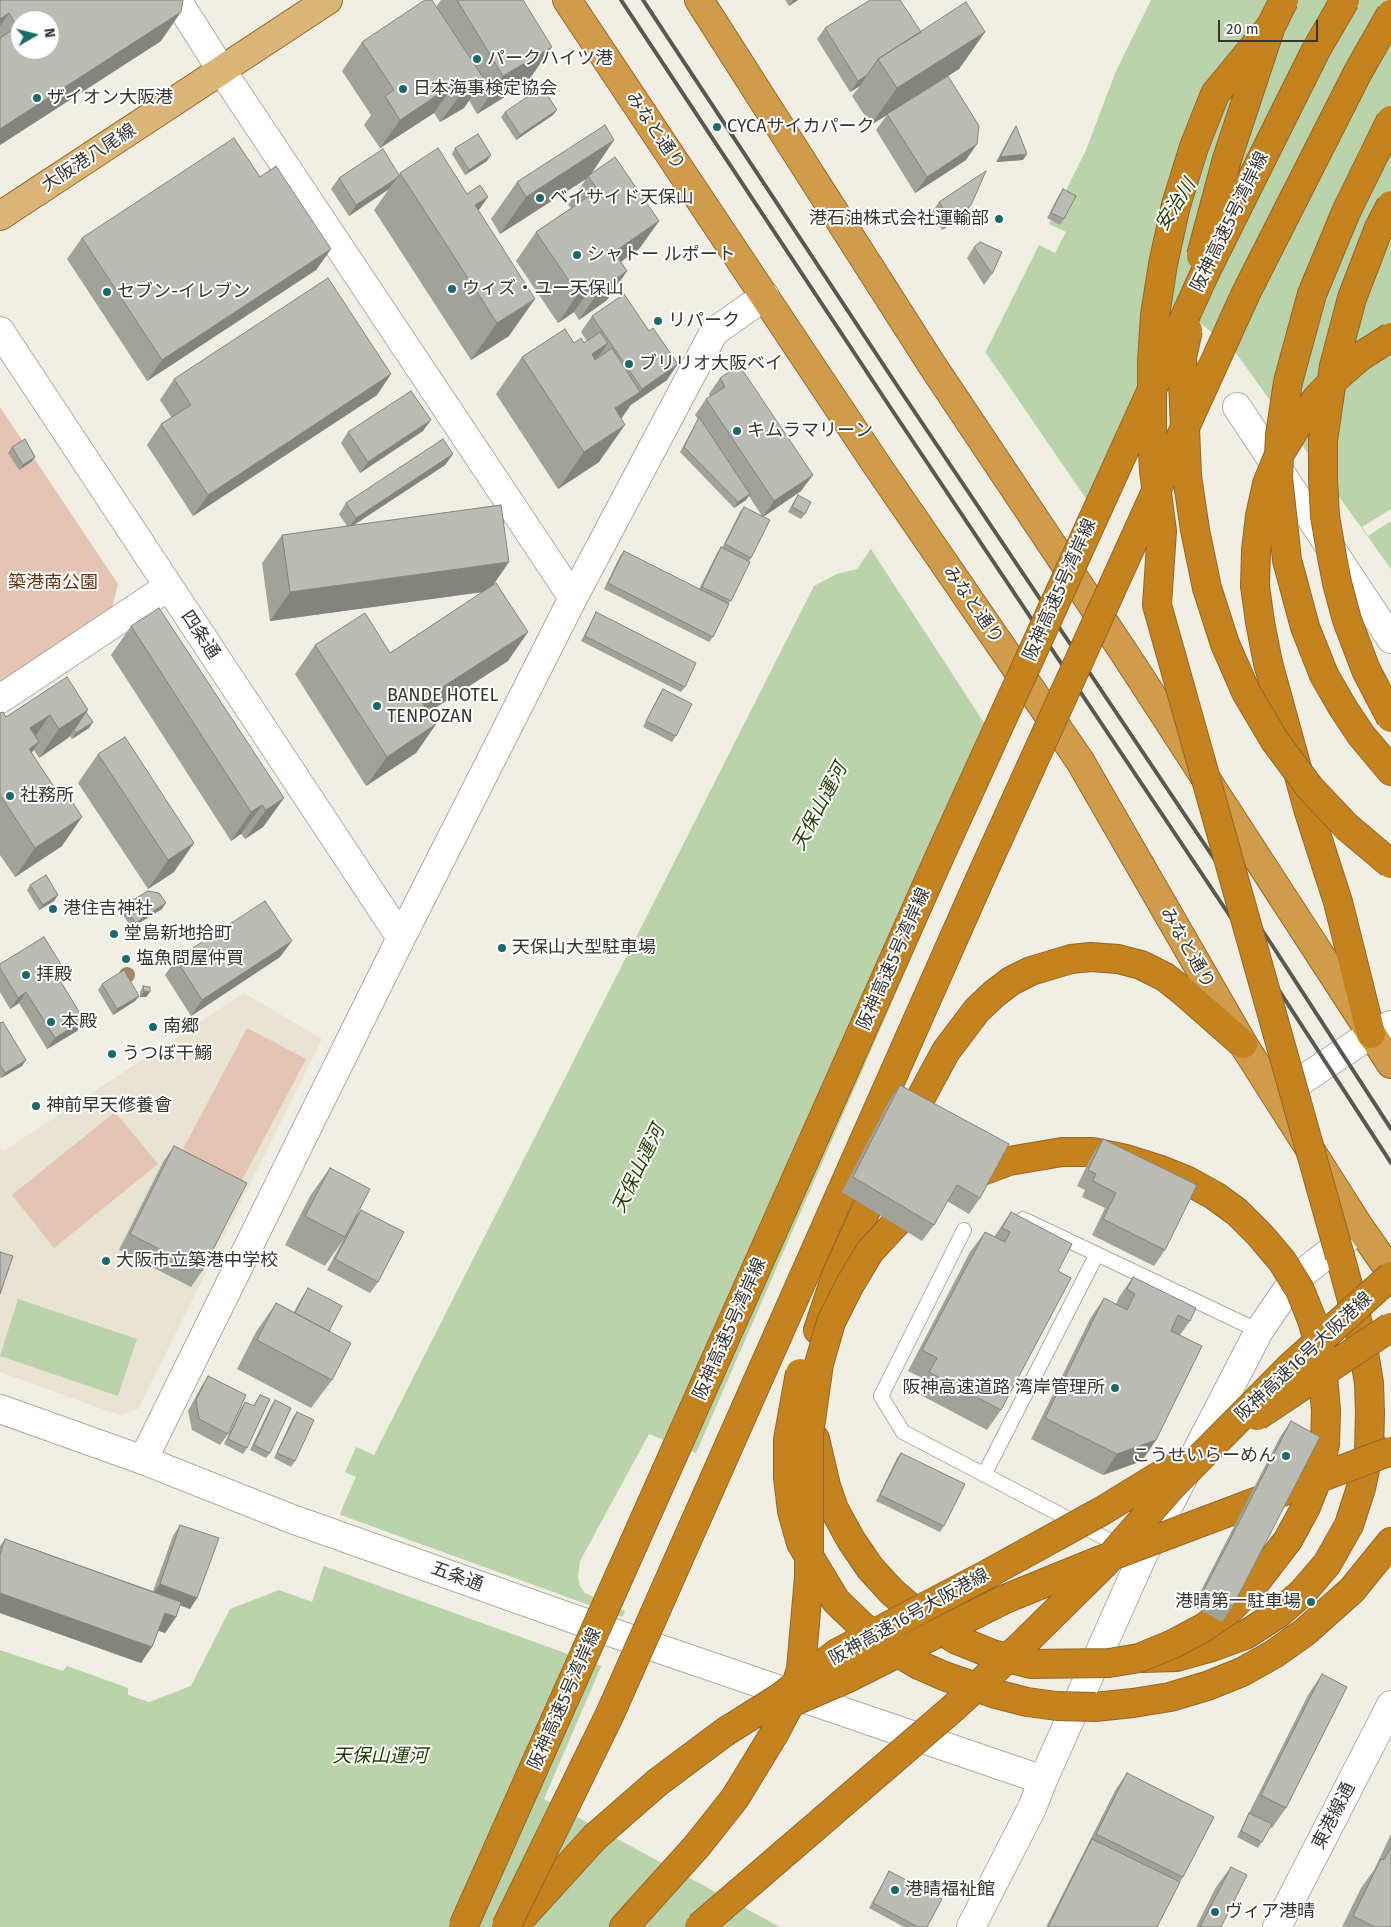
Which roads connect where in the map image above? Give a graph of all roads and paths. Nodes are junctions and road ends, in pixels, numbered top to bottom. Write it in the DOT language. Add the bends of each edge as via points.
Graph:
graph roads {
  1 [pos="177,0"];
  2 [pos="328,0"];
  3 [pos="567,0"];
  4 [pos="699,0"];
  5 [pos="1284,0"];
  6 [pos="1345,0"];
  7 [pos="1391,14"];
  8 [pos="1271,26"];
  9 [pos="222,71"];
  10 [pos="1391,120"];
  11 [pos="1391,205"];
  12 [pos="0,216"];
  13 [pos="765,296"];
  14 [pos="0,331"];
  15 [pos="1391,337"];
  16 [pos="1237,407"];
  17 [pos="168,587"];
  18 [pos="573,598"];
  19 [pos="1391,639"];
  20 [pos="0,699"];
  21 [pos="1391,718"];
  22 [pos="1391,771"];
  23 [pos="1391,864"];
  24 [pos="401,938"];
  25 [pos="1381,1030"];
  26 [pos="1243,1044"];
  27 [pos="1391,1064"];
  28 [pos="1277,1097"];
  29 [pos="912,1114"];
  30 [pos="864,1215"];
  31 [pos="1022,1219"];
  32 [pos="1360,1228"];
  33 [pos="964,1230"];
  34 [pos="1096,1254"];
  35 [pos="1391,1274"];
  36 [pos="1391,1327"];
  37 [pos="1259,1331"];
  38 [pos="812,1350"];
  39 [pos="0,1409"];
  40 [pos="1391,1451"];
  41 [pos="143,1460"];
  42 [pos="984,1475"];
  43 [pos="1391,1542"];
  44 [pos="1142,1557"];
  45 [pos="1139,1658"];
  46 [pos="1391,1705"];
  47 [pos="726,1732"];
  48 [pos="1043,1780"];
  49 [pos="463,1927"];
  50 [pos="506,1927"];
  51 [pos="513,1927"];
  52 [pos="624,1927"];
  53 [pos="699,1927"];
  54 [pos="971,1927"];
  55 [pos="1277,1927"];
  1 -- 9 [label="street"];
  2 -- 9 [label="main road, 大阪港八尾線"];
  3 -- 13 [label="highway, みなと通り"];
  4 -- 25 [label="highway, bridge" via="932,365"];
  5 -- 8 [label="highway, bridge"];
  6 -- 49 [label="highway, 阪神高速5号湾岸線, bridge" via="1316,50 1204,275 1100,502"];
  7 -- 50 [label="highway, bridge" via="1242,302 980,879 610,1714"];
  8 -- 23 [label="highway, bridge" via="1227,159 1198,269 1182,356 1187,476 1207,588 1225,644 1246,692 1275,741 1310,788 1347,827"];
  8 -- 45 [label="highway, bridge" via="1215,94 1176,205 1163,264 1152,362 1154,471 1162,531 1157,605 1355,1311 1369,1383 1369,1451 1349,1525 1328,1564 1303,1592 1278,1614 1245,1635 1176,1657"];
  9 -- 12 [label="main road, 大阪港八尾線"];
  9 -- 18 [label="street"];
  10 -- 22 [label="highway, bridge" via="1346,212 1312,294 1288,382 1278,477 1287,560 1305,627 1324,675 1343,708"];
  11 -- 21 [label="highway, bridge" via="1352,298 1334,366 1323,440 1326,516 1337,583 1366,670"];
  13 -- 18 [label="street" via="714,332"];
  13 -- 26 [label="highway, みなと通り, bridge" via="1080,761"];
  14 -- 17 [label="street, 四条通"];
  15 -- 25 [label="highway, bridge" via="1361,356 1317,398 1278,457 1267,484 1259,525 1255,586 1268,663 1309,812"];
  16 -- 19 [label="street"];
  17 -- 20 [label="street"];
  17 -- 24 [label="street, 四条通"];
  18 -- 24 [label="street"];
  24 -- 41 [label="street"];
  25 -- 27 [label="highway"];
  25 -- 28 [label="street"];
  26 -- 28 [label="highway, みなと通り"];
  26 -- 29 [label="highway" via="1185,993 1141,966 1118,959 1071,959 1031,971 994,994 972,1016 946,1051"];
  28 -- 32 [label="highway, みなと通り"];
  30 -- 38 [label="highway" via="837,1273"];
  31 -- 34 [label="lane"];
  32 -- 35 [label="highway, みなと通り"];
  32 -- 37 [label="street" via="1293,1281"];
  33 -- 42 [label="lane" via="881,1396 903,1432"];
  34 -- 37 [label="lane"];
  34 -- 42 [label="lane"];
  35 -- 53 [label="highway, 阪神高速16号大阪港線, bridge" via="1289,1368 1172,1486 1106,1562 1024,1642 944,1716"];
  36 -- 47 [label="highway, 阪神高速16号大阪港線, bridge" via="1274,1405 1102,1511 837,1653 779,1698"];
  37 -- 44 [label="street"];
  38 -- 43 [label="highway, bridge" via="799,1376 788,1440 792,1511 801,1543 836,1601 882,1643 919,1665 968,1685 1027,1702 1094,1707 1170,1697 1207,1686 1242,1672 1304,1632 1352,1590"];
  38 -- 45 [label="highway, bridge" via="812,1426 826,1486 851,1540 892,1592 955,1639 992,1654 1031,1664 1109,1663"];
  39 -- 41 [label="street, 五条通"];
  40 -- 47 [label="highway, bridge" via="1005,1599 846,1679"];
  41 -- 48 [label="street, 五条通" via="292,1519"];
  42 -- 44 [label="lane"];
  44 -- 48 [label="street"];
  45 -- 52 [label="highway, bridge" via="1203,1628 1230,1610 1288,1540 1318,1477 1324,1444 1326,1411 1321,1351 1300,1290 1282,1261 1237,1212 1215,1196 1158,1168 1092,1152 1062,1152 1009,1161 951,1184 919,1204 870,1251 848,1286 831,1322 813,1395 809,1434 809,1577 801,1669 792,1702 735,1798 697,1846"];
  46 -- 55 [label="street, 東港線通"];
  47 -- 51 [label="highway, 阪神高速16号大阪港線" via="658,1782 595,1837"];
  48 -- 54 [label="street"];
}
